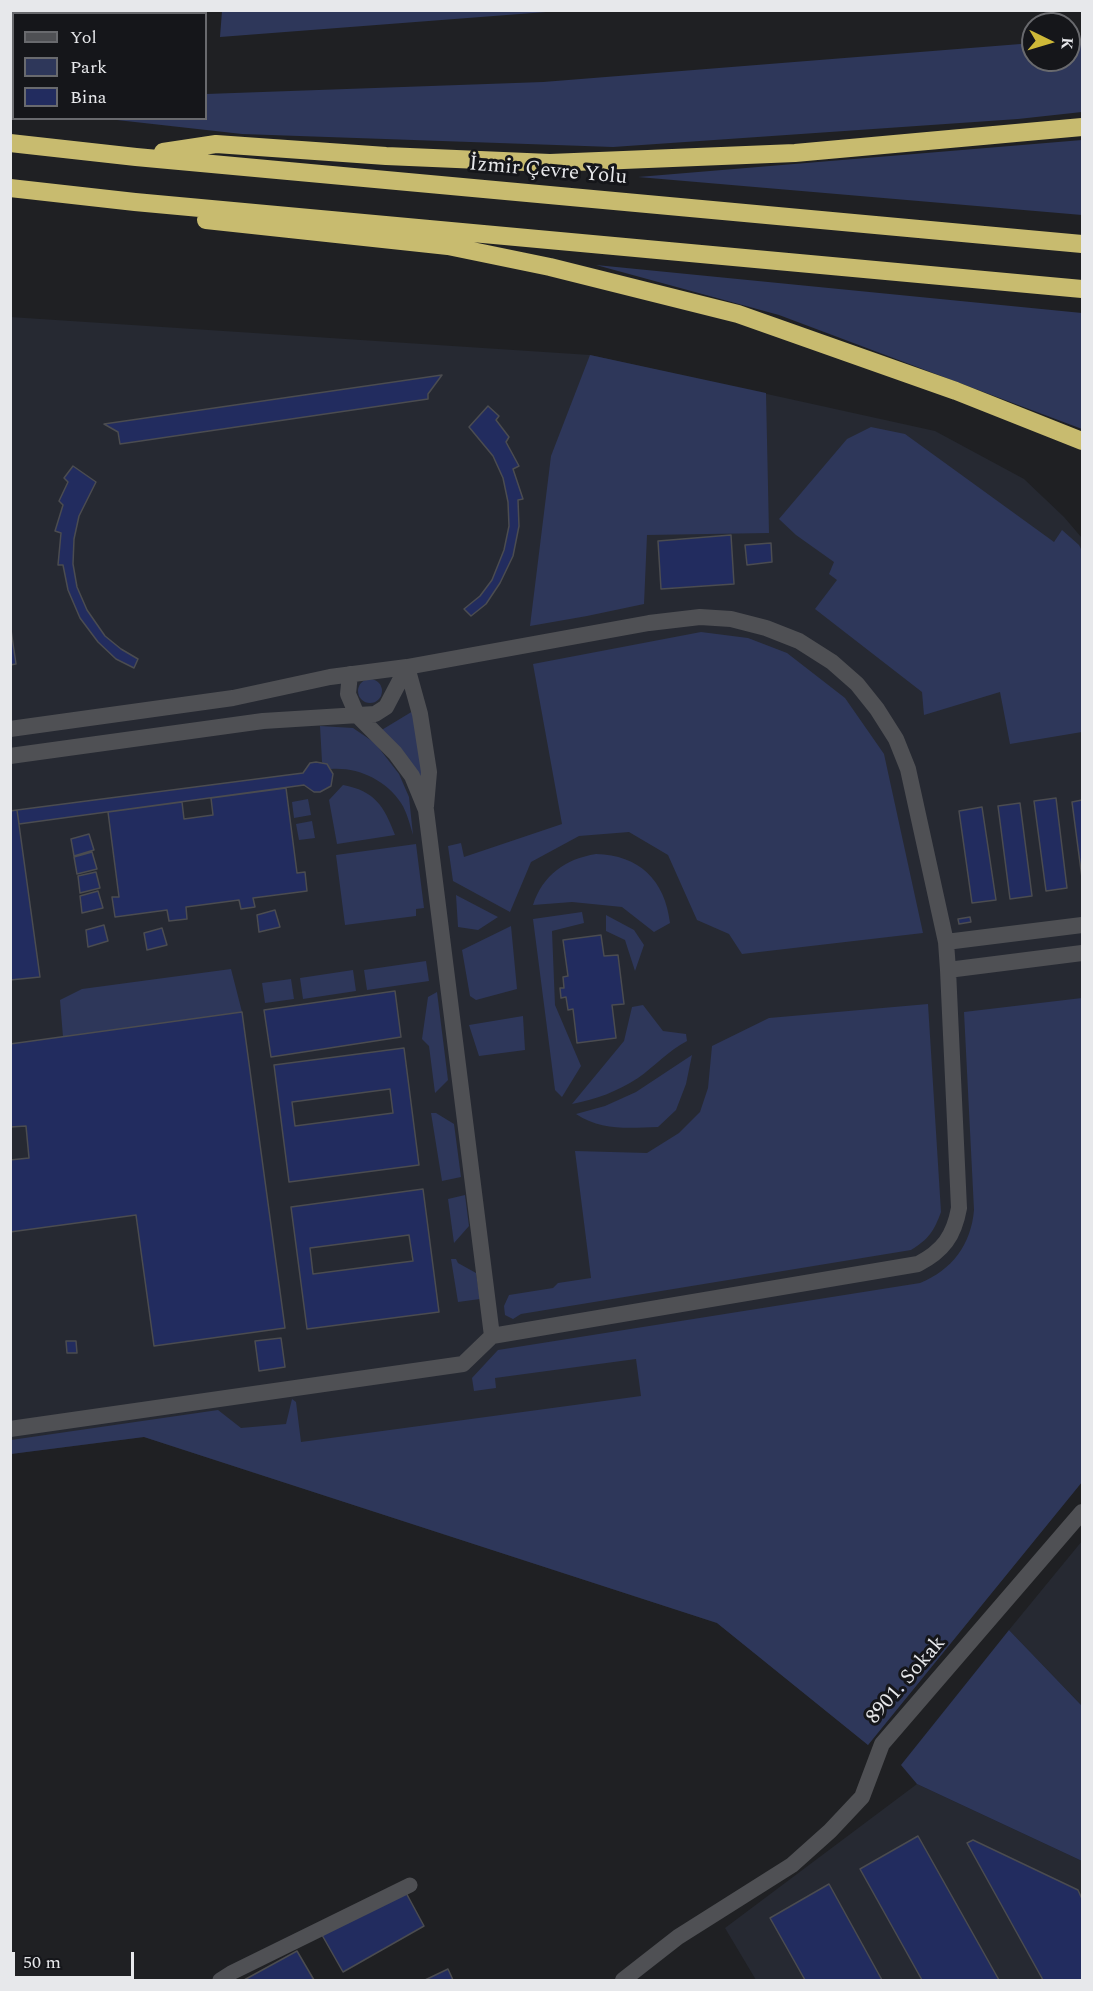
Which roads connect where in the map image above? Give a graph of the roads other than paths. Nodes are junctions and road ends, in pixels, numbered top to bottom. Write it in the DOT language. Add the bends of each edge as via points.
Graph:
graph roads {
  1 [pos="1083,128"];
  2 [pos="10,143"];
  3 [pos="136,157"];
  4 [pos="10,188"];
  5 [pos="135,202"];
  6 [pos="1083,244"];
  7 [pos="1083,289"];
  8 [pos="1083,441"];
  9 [pos="407,667"];
  10 [pos="350,674"];
  11 [pos="357,715"];
  12 [pos="10,729"];
  13 [pos="10,756"];
  14 [pos="426,810"];
  15 [pos="1083,925"];
  16 [pos="945,942"];
  17 [pos="1083,953"];
  18 [pos="948,970"];
  19 [pos="492,1336"];
  20 [pos="10,1429"];
  21 [pos="1083,1512"];
  22 [pos="410,1885"];
  23 [pos="220,1980"];
  24 [pos="623,1980"];
  1 -- 3 [label="highway" via="795,153 550,163 216,144"];
  2 -- 3 [label="highway, İzmir Çevre Yolu"];
  3 -- 6 [label="highway, İzmir Çevre Yolu"];
  4 -- 5 [label="highway"];
  5 -- 7 [label="highway"];
  5 -- 8 [label="highway" via="199,219 448,246 561,269 738,314"];
  9 -- 10 [label="street"];
  9 -- 11 [label="street" via="386,707 375,714"];
  9 -- 14 [label="street" via="429,771"];
  9 -- 16 [label="street" via="700,617 731,619 799,641 857,684 896,739 908,768"];
  10 -- 11 [label="street" via="348,694"];
  10 -- 12 [label="street" via="233,698"];
  11 -- 13 [label="street" via="263,721"];
  11 -- 14 [label="street" via="412,776"];
  14 -- 19 [label="street"];
  15 -- 16 [label="street"];
  16 -- 18 [label="street"];
  17 -- 18 [label="street"];
  18 -- 19 [label="street" via="959,1208 956,1226 934,1256 918,1264"];
  19 -- 20 [label="street" via="463,1364"];
  21 -- 24 [label="street, 8901. Sokak" via="882,1744 862,1797 830,1831 792,1865 678,1937"];
  22 -- 23 [label="street"];
}
